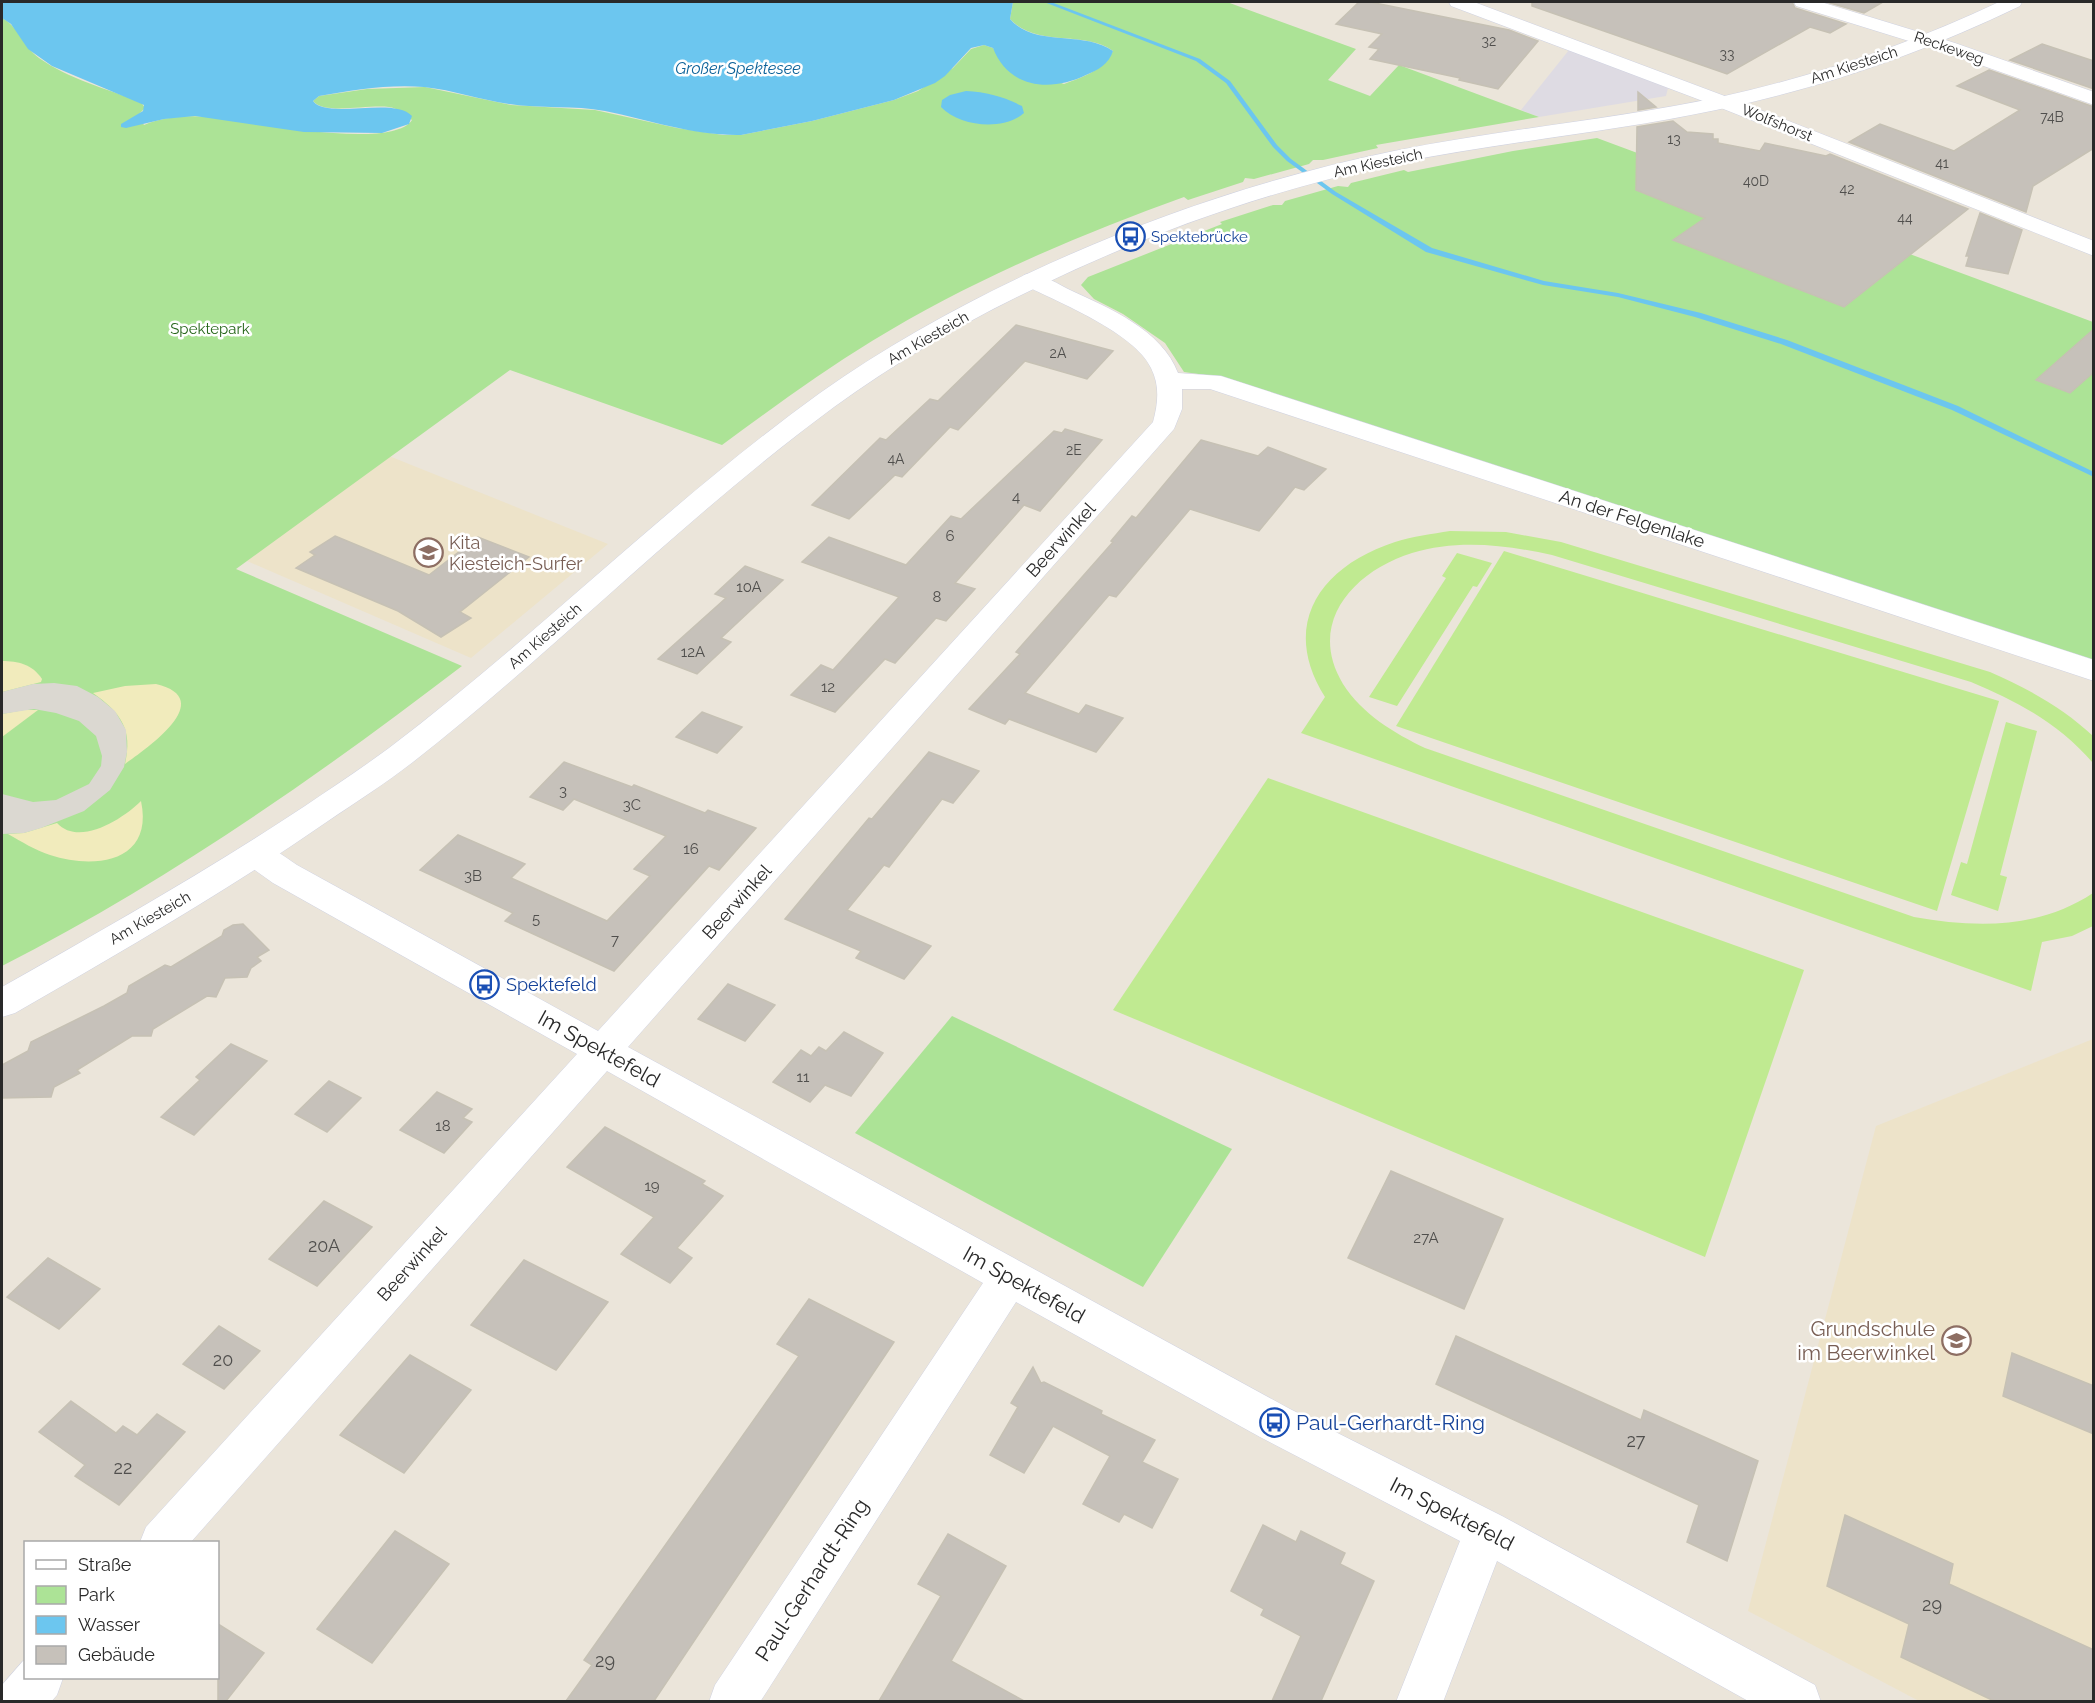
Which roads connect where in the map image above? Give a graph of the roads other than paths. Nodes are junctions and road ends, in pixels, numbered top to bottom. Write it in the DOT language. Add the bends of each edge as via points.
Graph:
graph roads {
  1 [pos="1458,2"];
  2 [pos="1803,2"];
  3 [pos="2013,2"];
  4 [pos="1927,41"];
  5 [pos="2094,99"];
  6 [pos="1723,102"];
  7 [pos="2094,249"];
  8 [pos="1032,280"];
  9 [pos="1169,381"];
  10 [pos="2094,671"];
  11 [pos="257,855"];
  12 [pos="2,1003"];
  13 [pos="604,1050"];
  14 [pos="1010,1277"];
  15 [pos="1486,1531"];
  16 [pos="163,1541"];
  17 [pos="38,1679"];
  18 [pos="19,1701"];
  19 [pos="732,1701"];
  20 [pos="1419,1701"];
  21 [pos="1798,1701"];
  1 -- 6 [label="street, Wolfshorst"];
  2 -- 4 [label="street, Reckeweg"];
  3 -- 4 [label="street, Am Kiesteich"];
  4 -- 5 [label="street, Reckeweg"];
  4 -- 6 [label="street, Am Kiesteich" via="1805,81"];
  6 -- 7 [label="street, Wolfshorst"];
  6 -- 8 [label="street, Am Kiesteich" via="1390,158 1203,210"];
  8 -- 9 [label="street, Beerwinkel" via="1124,327 1154,351"];
  8 -- 11 [label="street, Am Kiesteich" via="921,340 829,399 750,460 397,758"];
  9 -- 10 [label="street, An der Felgenlake" via="1212,381"];
  9 -- 13 [label="street, Beerwinkel" via="1170,404 1165,424"];
  11 -- 12 [label="street, Am Kiesteich"];
  11 -- 13 [label="street, Im Spektefeld"];
  13 -- 14 [label="street, Im Spektefeld"];
  13 -- 16 [label="street, Beerwinkel"];
  14 -- 15 [label="street, Im Spektefeld" via="1275,1423"];
  14 -- 19 [label="street, Paul-Gerhardt-Ring"];
  15 -- 20 [label="street"];
  15 -- 21 [label="street, Im Spektefeld"];
  17 -- 18 [label="street"];
}
